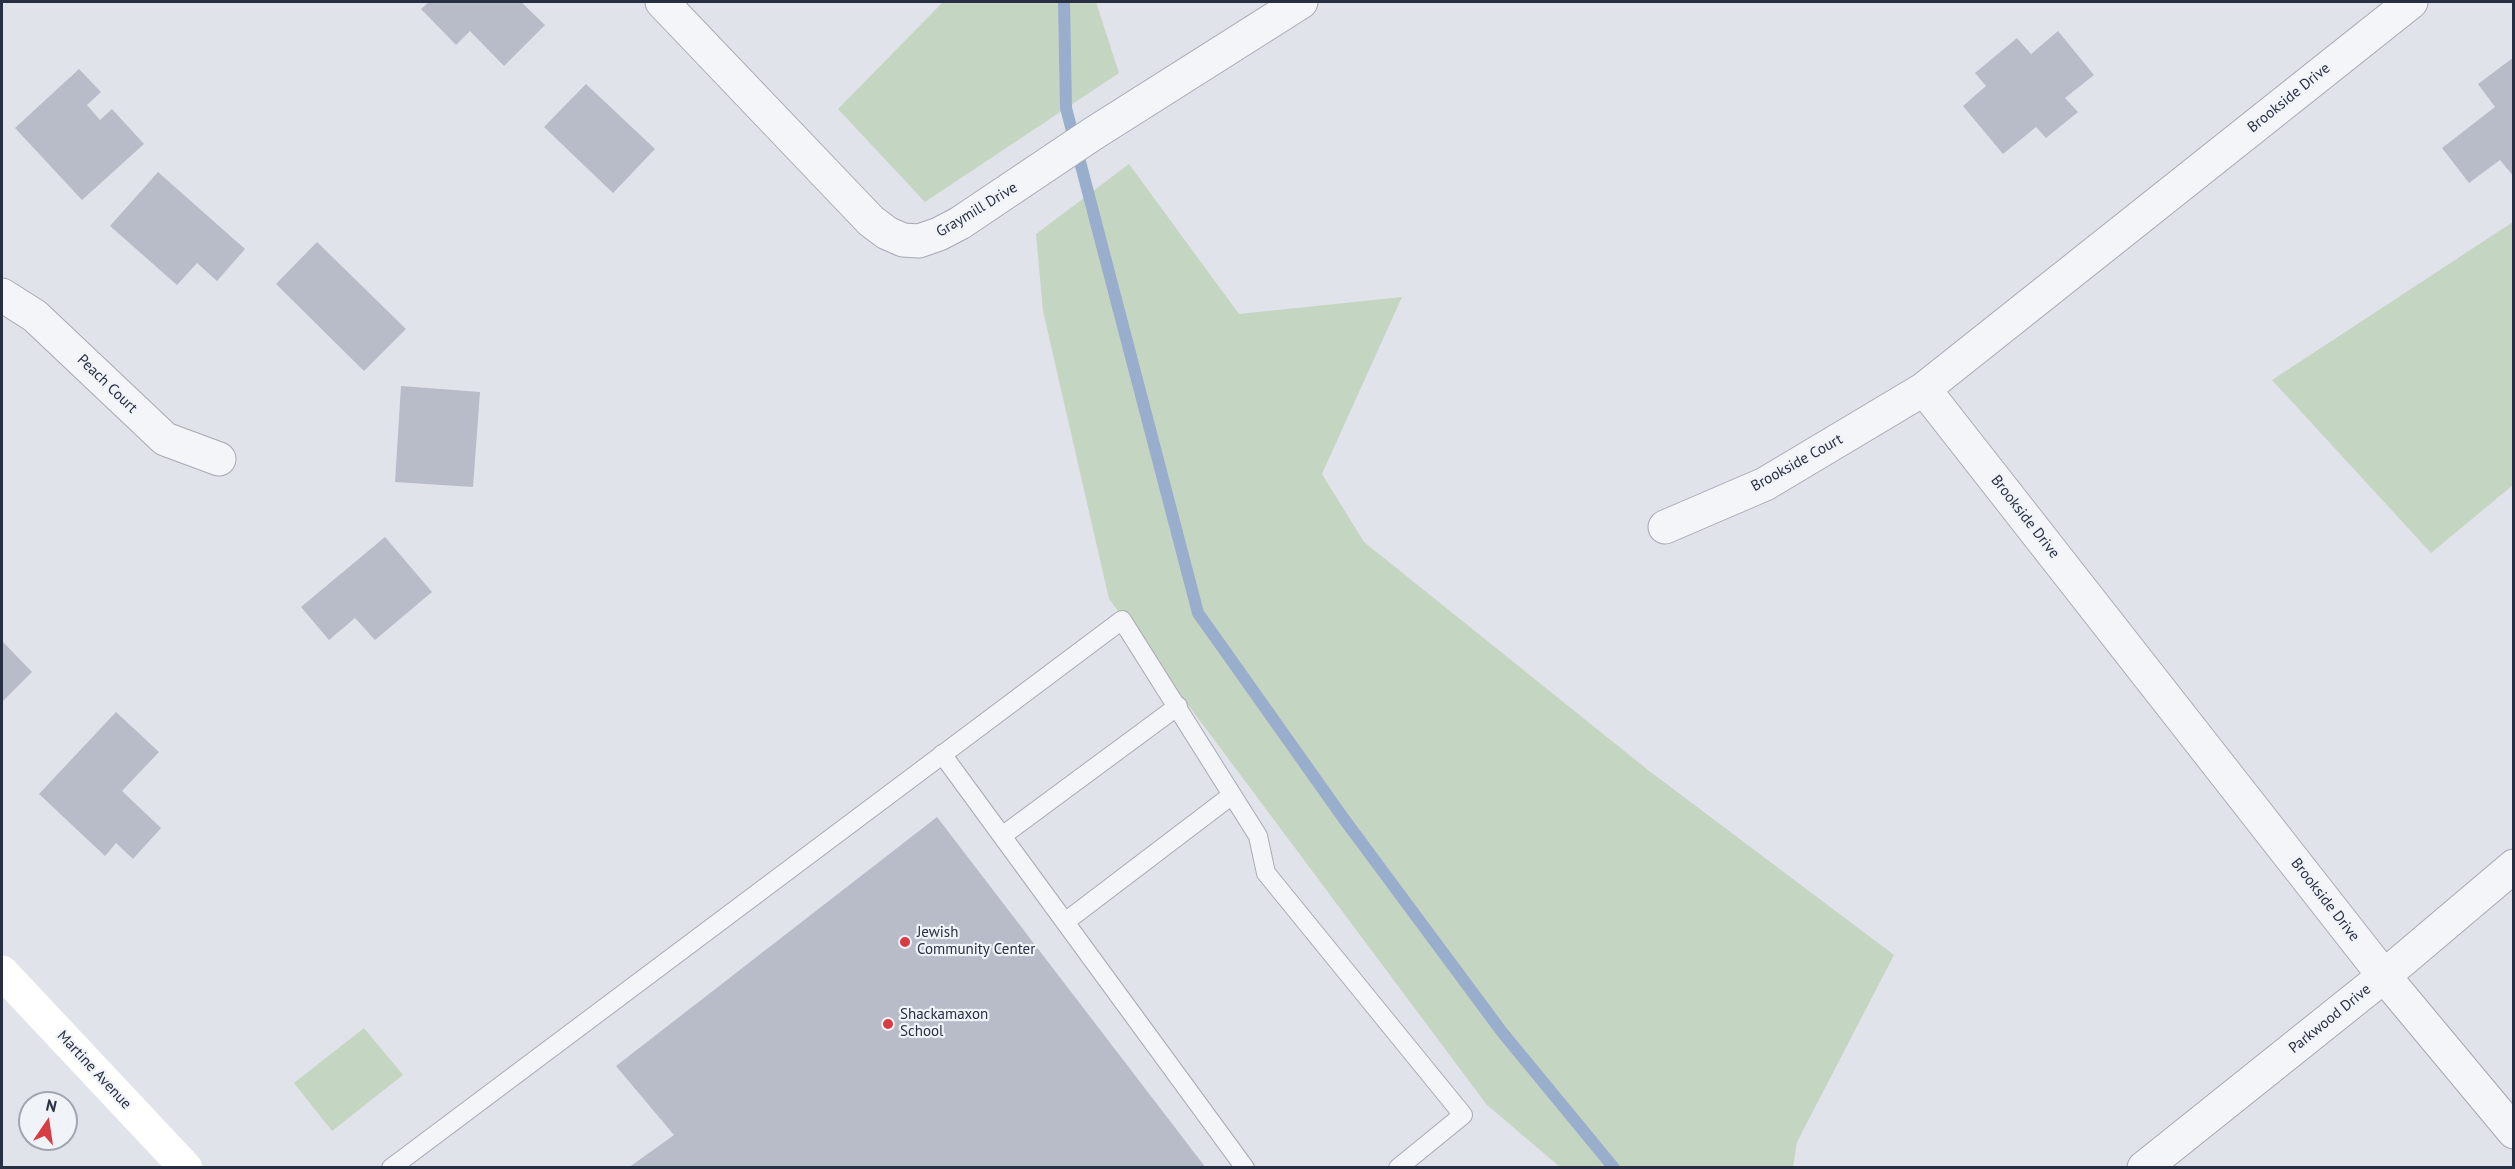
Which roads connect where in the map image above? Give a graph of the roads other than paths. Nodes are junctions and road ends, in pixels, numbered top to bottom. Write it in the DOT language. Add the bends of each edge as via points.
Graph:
graph roads {
  1 [pos="662,2"];
  2 [pos="1302,2"];
  3 [pos="2411,2"];
  4 [pos="2,294"];
  5 [pos="1924,389"];
  6 [pos="219,459"];
  7 [pos="1665,526"];
  8 [pos="1178,706"];
  9 [pos="942,754"];
  10 [pos="1232,795"];
  11 [pos="1002,836"];
  12 [pos="2514,866"];
  13 [pos="1065,922"];
  14 [pos="2,972"];
  15 [pos="2384,976"];
  16 [pos="2514,1132"];
  17 [pos="186,1167"];
  18 [pos="391,1167"];
  19 [pos="1245,1167"];
  20 [pos="1398,1167"];
  21 [pos="2144,1167"];
  1 -- 2 [label="street, Graymill Drive" via="850,201 887,233 919,241 939,234 1037,173"];
  3 -- 5 [label="street, Brookside Drive"];
  4 -- 6 [label="street, Peach Court" via="35,316 165,440"];
  5 -- 7 [label="street, Brookside Court" via="1765,484"];
  5 -- 15 [label="street, Brookside Drive"];
  8 -- 9 [label="lane" via="1122,620"];
  8 -- 10 [label="lane"];
  8 -- 11 [label="lane"];
  9 -- 11 [label="lane"];
  9 -- 18 [label="lane"];
  10 -- 13 [label="lane"];
  10 -- 20 [label="lane" via="1258,836 1266,873 1463,1115"];
  11 -- 13 [label="lane"];
  12 -- 15 [label="street, Parkwood Drive"];
  13 -- 19 [label="lane"];
  14 -- 17 [label="main road, Martine Avenue"];
  15 -- 16 [label="street, Brookside Drive"];
  15 -- 21 [label="street, Parkwood Drive"];
}
